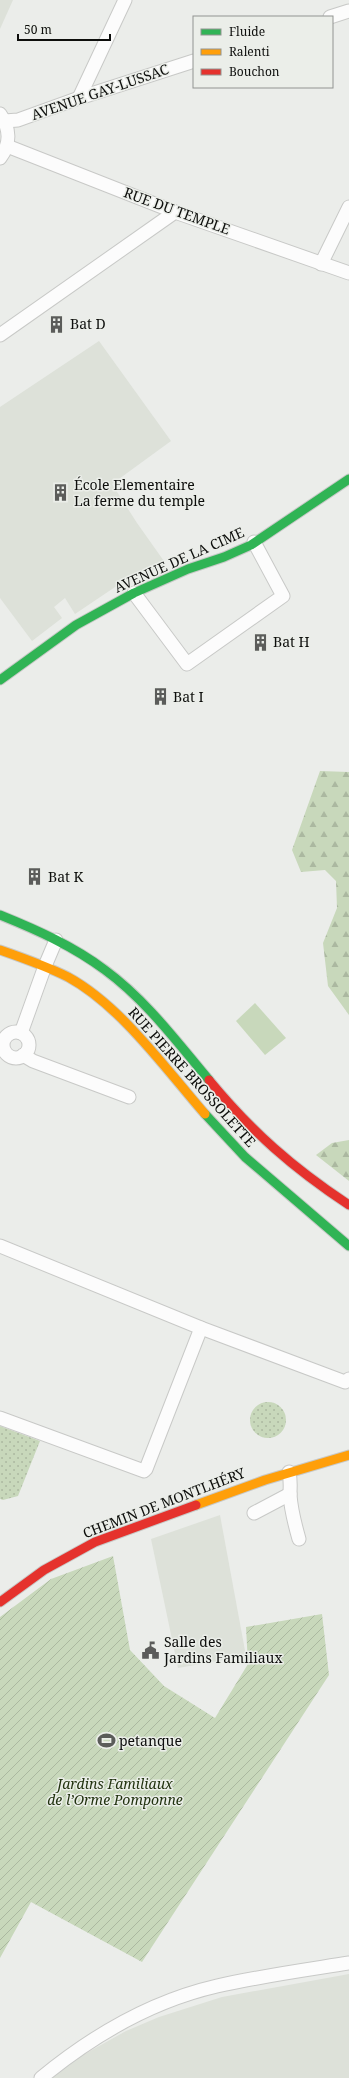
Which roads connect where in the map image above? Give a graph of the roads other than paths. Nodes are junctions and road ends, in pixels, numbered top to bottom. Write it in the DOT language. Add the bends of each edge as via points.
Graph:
graph roads {
  1 [pos="125,0"];
  2 [pos="349,11"];
  3 [pos="333,16"];
  4 [pos="193,61"];
  5 [pos="78,98"];
  6 [pos="2,117"];
  7 [pos="3,152"];
  8 [pos="349,206"];
  9 [pos="175,212"];
  10 [pos="322,264"];
  11 [pos="349,273"];
  12 [pos="0,335"];
  13 [pos="349,479"];
  14 [pos="254,542"];
  15 [pos="134,593"];
  16 [pos="0,680"];
  17 [pos="0,914"];
  18 [pos="56,940"];
  19 [pos="0,950"];
  20 [pos="45,966"];
  21 [pos="21,1033"];
  22 [pos="2,1048"];
  23 [pos="23,1055"];
  24 [pos="130,1097"];
  25 [pos="349,1205"];
  26 [pos="0,1246"];
  27 [pos="349,1246"];
  28 [pos="201,1328"];
  29 [pos="348,1382"];
  30 [pos="0,1418"];
  31 [pos="349,1456"];
  32 [pos="289,1472"];
  33 [pos="290,1494"];
  34 [pos="254,1513"];
  35 [pos="299,1539"];
  36 [pos="0,1602"];
  37 [pos="349,1963"];
  38 [pos="41,2078"];
  1 -- 5 [label="street"];
  2 -- 3 [label="street"];
  4 -- 5 [label="street, AVENUE GAY-LUSSAC"];
  5 -- 6 [label="street, AVENUE GAY-LUSSAC" via="18,120"];
  6 -- 7 [label="street" via="8,129"];
  7 -- 9 [label="street, RUE DU TEMPLE"];
  8 -- 10 [label="street"];
  9 -- 10 [label="street, RUE DU TEMPLE"];
  9 -- 12 [label="street"];
  10 -- 11 [label="street, RUE DU TEMPLE"];
  13 -- 14 [label="main road, AVENUE DE LA CIME"];
  14 -- 15 [label="main road, AVENUE DE LA CIME"];
  14 -- 15 [label="street" via="283,596 187,664"];
  15 -- 16 [label="main road, AVENUE DE LA CIME" via="76,625"];
  17 -- 18 [label="main road, RUE PIERRE BROSSOLETTE"];
  18 -- 20 [label="street"];
  18 -- 25 [label="main road, RUE PIERRE BROSSOLETTE" via="117,979 153,1014 257,1134 321,1187"];
  19 -- 20 [label="main road, RUE PIERRE BROSSOLETTE"];
  20 -- 21 [label="street"];
  20 -- 27 [label="main road, RUE PIERRE BROSSOLETTE" via="69,978 106,1003 220,1131 245,1156"];
  21 -- 22 [label="street" via="13,1032 6,1037"];
  21 -- 23 [label="street" via="27,1038 29,1045"];
  22 -- 23 [label="street" via="12,1057"];
  23 -- 24 [label="street"];
  26 -- 28 [label="street"];
  28 -- 29 [label="street"];
  28 -- 30 [label="street" via="144,1471"];
  31 -- 32 [label="main road, CHEMIN DE MONTLHÉRY"];
  32 -- 33 [label="street" via="292,1485"];
  32 -- 36 [label="main road, CHEMIN DE MONTLHÉRY" via="95,1542 44,1570"];
  33 -- 34 [label="street"];
  33 -- 35 [label="street"];
  37 -- 38 [label="street" via="217,1986 171,2001 109,2029 66,2057"];
}
